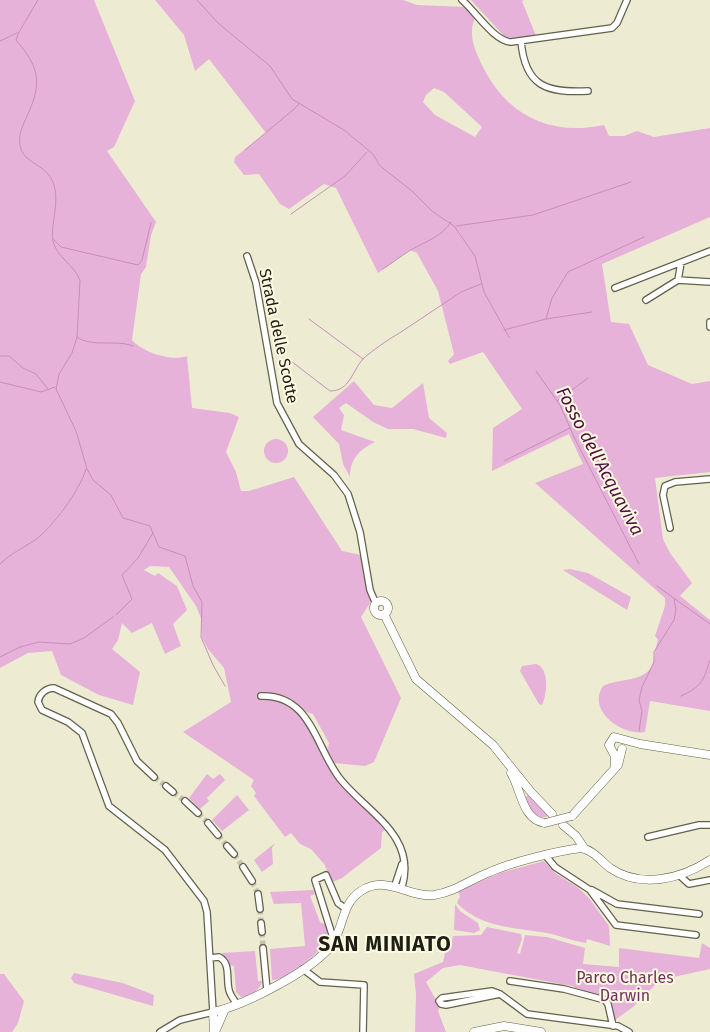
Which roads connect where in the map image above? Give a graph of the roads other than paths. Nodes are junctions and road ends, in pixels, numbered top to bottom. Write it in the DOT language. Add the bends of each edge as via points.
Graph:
graph roads {
  1 [pos="462,0"];
  2 [pos="626,0"];
  3 [pos="520,41"];
  4 [pos="588,91"];
  5 [pos="710,251"];
  6 [pos="247,256"];
  7 [pos="681,262"];
  8 [pos="678,280"];
  9 [pos="710,282"];
  10 [pos="615,288"];
  11 [pos="646,300"];
  12 [pos="710,322"];
  13 [pos="710,327"];
  14 [pos="710,479"];
  15 [pos="670,528"];
  16 [pos="376,604"];
  17 [pos="262,696"];
  18 [pos="623,745"];
  19 [pos="613,751"];
  20 [pos="501,754"];
  21 [pos="710,755"];
  22 [pos="615,767"];
  23 [pos="154,777"];
  24 [pos="166,786"];
  25 [pos="526,787"];
  26 [pos="174,792"];
  27 [pos="522,796"];
  28 [pos="185,801"];
  29 [pos="198,813"];
  30 [pos="552,814"];
  31 [pos="208,823"];
  32 [pos="710,825"];
  33 [pos="218,835"];
  34 [pos="648,837"];
  35 [pos="227,846"];
  36 [pos="584,848"];
  37 [pos="575,849"];
  38 [pos="234,854"];
  39 [pos="546,856"];
  40 [pos="710,860"];
  41 [pos="243,867"];
  42 [pos="680,875"];
  43 [pos="710,880"];
  44 [pos="252,881"];
  45 [pos="398,886"];
  46 [pos="590,890"];
  47 [pos="258,894"];
  48 [pos="260,909"];
  49 [pos="346,909"];
  50 [pos="699,914"];
  51 [pos="261,923"];
  52 [pos="329,924"];
  53 [pos="339,928"];
  54 [pos="262,932"];
  55 [pos="696,935"];
  56 [pos="334,941"];
  57 [pos="263,948"];
  58 [pos="210,958"];
  59 [pos="303,969"];
  60 [pos="510,981"];
  61 [pos="267,990"];
  62 [pos="500,994"];
  63 [pos="237,1004"];
  64 [pos="225,1009"];
  65 [pos="213,1012"];
  66 [pos="614,1026"];
  67 [pos="160,1032"];
  68 [pos="215,1032"];
  69 [pos="363,1032"];
  70 [pos="474,1032"];
  71 [pos="540,1032"];
  72 [pos="629,1032"];
  1 -- 3 [label="street" via="501,39"];
  2 -- 3 [label="street" via="612,28"];
  3 -- 4 [label="street" via="525,65 536,82 559,92"];
  5 -- 7 [label="street"];
  6 -- 16 [label="street, Strada delle Scotte" via="256,283 277,403 299,444 334,475 348,494"];
  7 -- 8 [label="street"];
  7 -- 10 [label="street"];
  8 -- 9 [label="street"];
  8 -- 11 [label="street"];
  12 -- 13 [label="street"];
  14 -- 15 [label="street" via="665,486 663,495"];
  16 -- 20 [label="street, Strada delle Scotte" via="375,612 384,614 416,679"];
  17 -- 45 [label="street" via="288,702 304,715 342,781 394,834 404,873"];
  18 -- 19 [label="street"];
  18 -- 19 [label="street" via="617,736 611,739 609,744"];
  18 -- 21 [label="street" via="640,744"];
  18 -- 22 [label="street" via="621,760"];
  19 -- 22 [label="street"];
  20 -- 25 [label="street, Strada delle Scotte"];
  20 -- 27 [label="street"];
  22 -- 27 [label="street, bridge" via="572,816 545,823 531,817"];
  23 -- 58 [label="street" via="137,761 118,723 108,712 54,688 39,697 42,710 68,722 84,736 110,807 165,850 202,899 207,912"];
  24 -- 26 [label="street"];
  25 -- 27 [label="street"];
  25 -- 30 [label="street, Strada delle Scotte"];
  28 -- 29 [label="street"];
  31 -- 33 [label="street"];
  32 -- 34 [label="street"];
  35 -- 38 [label="street"];
  36 -- 37 [label="street"];
  36 -- 37 [label="street" via="563,825 573,839"];
  36 -- 42 [label="street" via="614,870 630,877 657,880"];
  37 -- 39 [label="street"];
  39 -- 45 [label="street" via="496,869 440,894 422,894"];
  39 -- 46 [label="street" via="555,867"];
  40 -- 42 [label="street"];
  41 -- 44 [label="street"];
  42 -- 43 [label="street" via="689,884"];
  45 -- 49 [label="street" via="381,884 366,888 354,896"];
  46 -- 50 [label="street" via="617,904"];
  46 -- 55 [label="street" via="616,925"];
  47 -- 48 [label="street"];
  49 -- 52 [label="street" via="338,903 326,876 315,880"];
  49 -- 53 [label="street"];
  51 -- 54 [label="street"];
  52 -- 53 [label="street"];
  52 -- 56 [label="street"];
  53 -- 56 [label="street"];
  56 -- 59 [label="street"];
  57 -- 61 [label="street"];
  58 -- 63 [label="street" via="224,960 229,992"];
  58 -- 65 [label="street"];
  59 -- 61 [label="street"];
  59 -- 69 [label="street" via="320,982 364,985"];
  60 -- 66 [label="street" via="564,989 605,1000"];
  61 -- 63 [label="street"];
  62 -- 62 [label="street" via="492,991 439,1000 446,1005"];
  62 -- 66 [label="street" via="527,1014"];
  63 -- 64 [label="street"];
  64 -- 65 [label="street"];
  64 -- 68 [label="street"];
  65 -- 67 [label="street" via="177,1021"];
  65 -- 68 [label="street"];
  66 -- 72 [label="street"];
  70 -- 71 [label="street" via="504,1026"];
}
